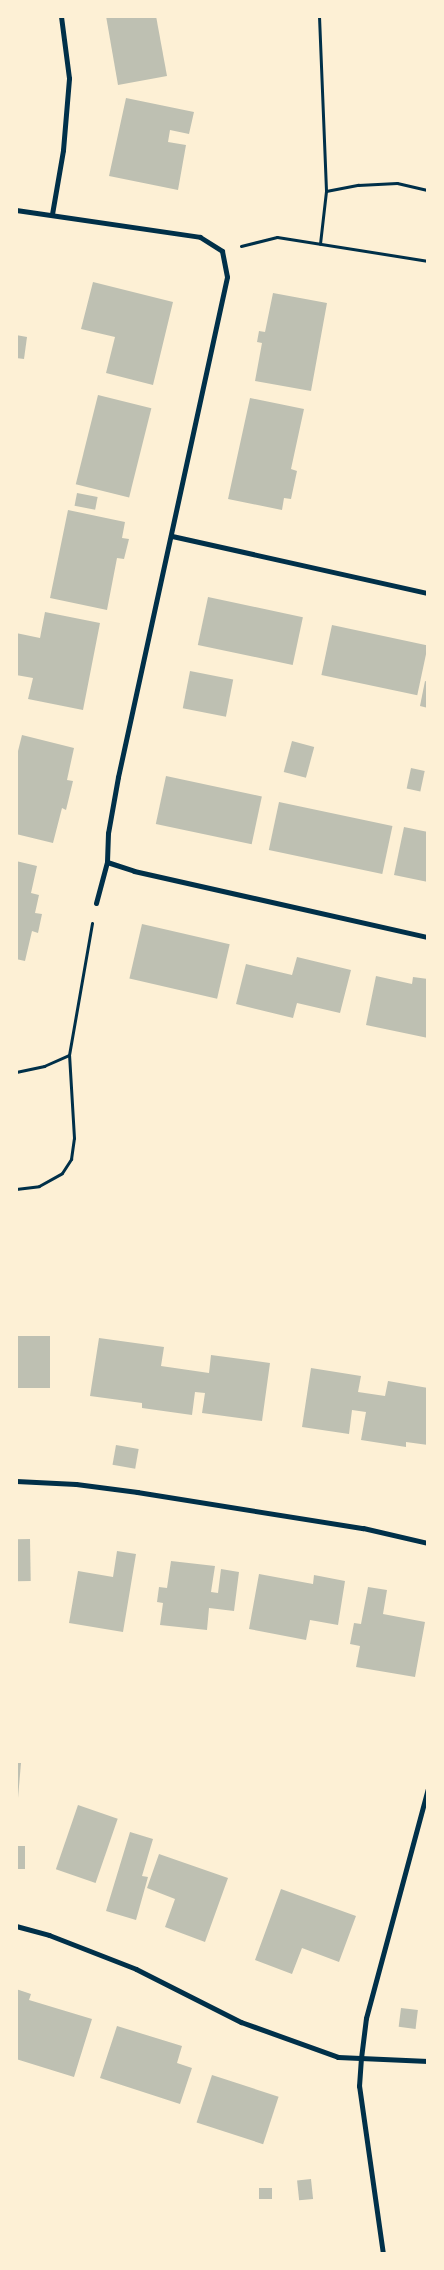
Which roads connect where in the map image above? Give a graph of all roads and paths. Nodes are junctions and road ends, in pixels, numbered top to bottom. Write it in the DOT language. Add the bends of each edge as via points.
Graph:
graph roads {
  1 [pos="61,16"];
  2 [pos="319,16"];
  3 [pos="428,190"];
  4 [pos="326,191"];
  5 [pos="16,210"];
  6 [pos="52,214"];
  7 [pos="320,244"];
  8 [pos="222,251"];
  9 [pos="428,261"];
  10 [pos="172,536"];
  11 [pos="428,593"];
  12 [pos="107,862"];
  13 [pos="96,903"];
  14 [pos="428,936"];
  15 [pos="70,1055"];
  16 [pos="16,1072"];
  17 [pos="16,1189"];
  18 [pos="16,1481"];
  19 [pos="428,1543"];
  20 [pos="428,1789"];
  21 [pos="16,1926"];
  22 [pos="361,2058"];
  23 [pos="428,2061"];
  24 [pos="383,2254"];
  1 -- 6 [label="street" via="69,78 63,150"];
  2 -- 4 [label="path"];
  3 -- 4 [label="path" via="398,184 358,185"];
  4 -- 7 [label="path"];
  5 -- 6 [label="street"];
  6 -- 8 [label="street" via="200,237"];
  7 -- 8 [label="path" via="277,237"];
  7 -- 9 [label="path"];
  8 -- 10 [label="street" via="227,277"];
  10 -- 11 [label="street"];
  10 -- 12 [label="street" via="118,777 108,833"];
  12 -- 13 [label="street"];
  12 -- 14 [label="street" via="134,871"];
  13 -- 15 [label="path"];
  15 -- 16 [label="path" via="44,1066"];
  15 -- 17 [label="path" via="74,1138 71,1159 62,1173 39,1186"];
  18 -- 19 [label="street" via="137,1492 363,1528"];
  20 -- 22 [label="street" via="366,2018"];
  21 -- 22 [label="street" via="49,1935 136,1969 241,2022 338,2057"];
  22 -- 23 [label="street"];
  22 -- 24 [label="street" via="359,2086"];
}
